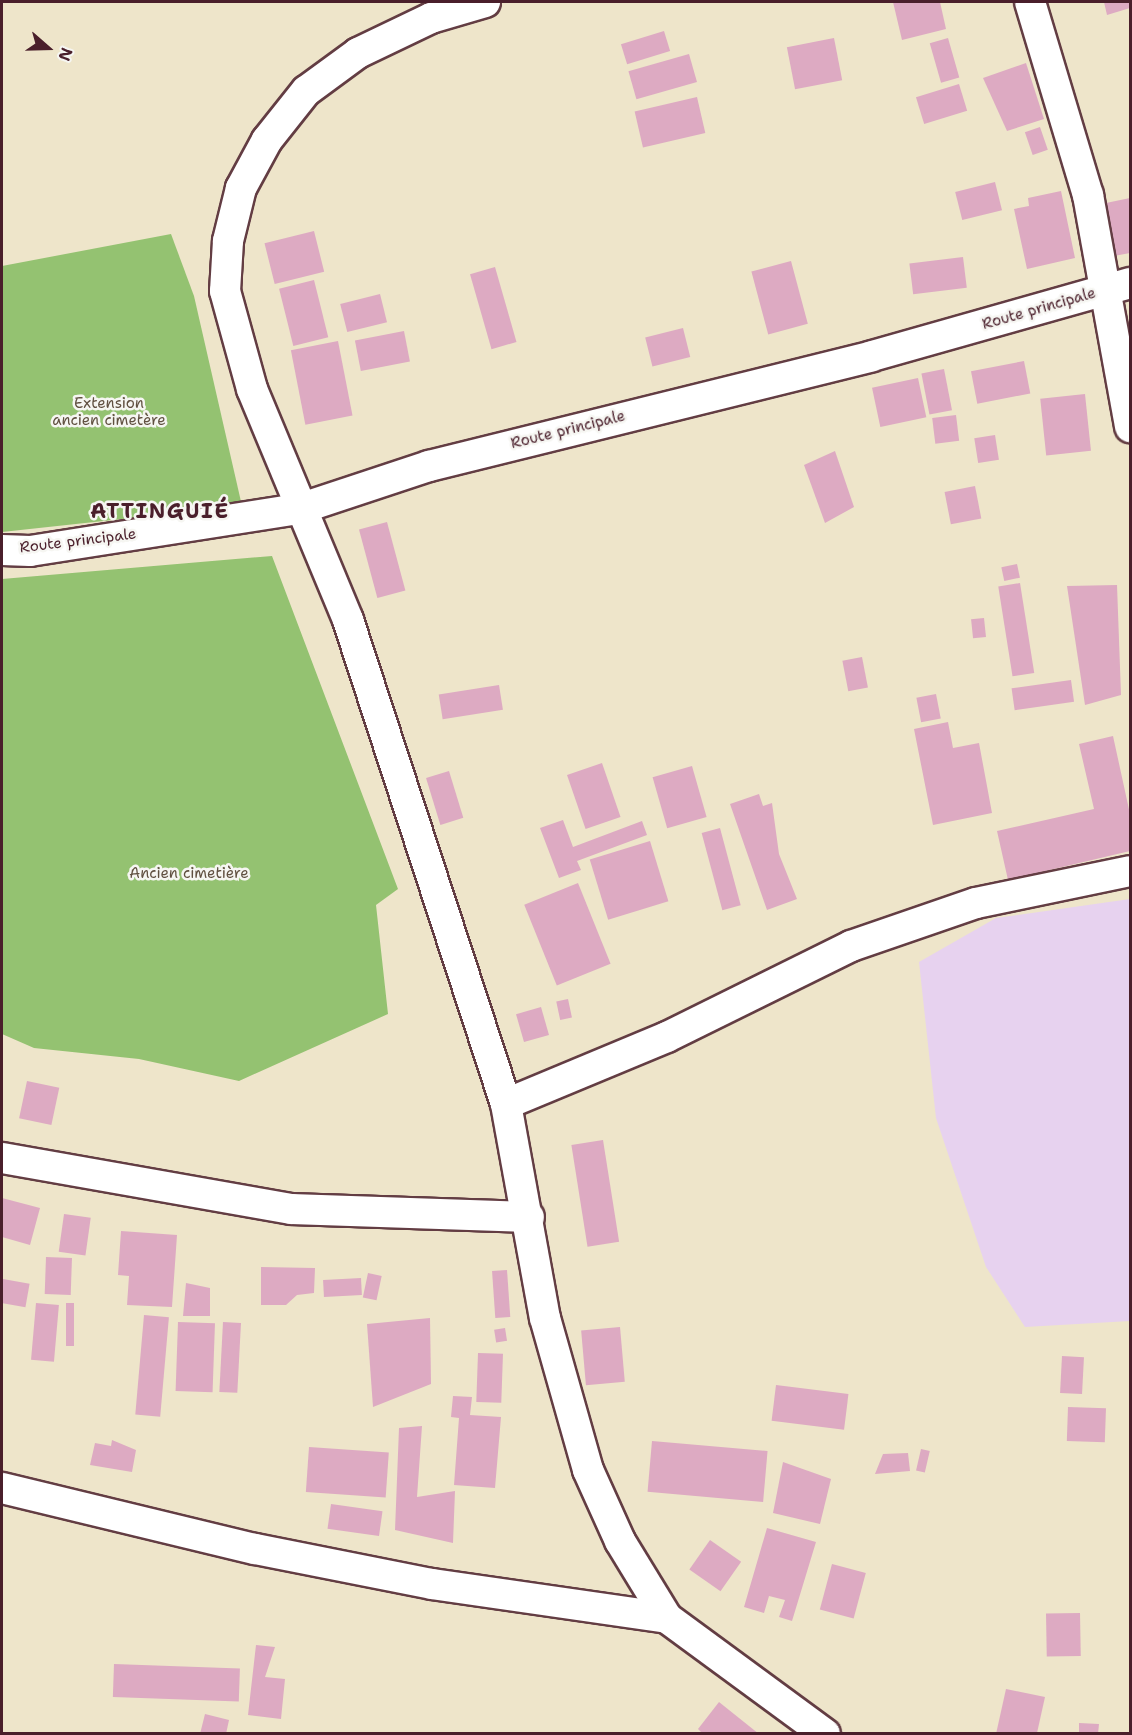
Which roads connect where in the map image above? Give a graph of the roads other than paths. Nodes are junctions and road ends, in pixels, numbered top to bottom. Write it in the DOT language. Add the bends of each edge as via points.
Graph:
graph roads {
  1 [pos="484,2"];
  2 [pos="1030,2"];
  3 [pos="1119,286"];
  4 [pos="1131,426"];
  5 [pos="299,509"];
  6 [pos="2,550"];
  7 [pos="1131,871"];
  8 [pos="506,1104"];
  9 [pos="2,1158"];
  10 [pos="529,1217"];
  11 [pos="2,1488"];
  12 [pos="667,1618"];
  13 [pos="825,1734"];
  1 -- 5 [label="street" via="430,18 358,54 306,91 267,140 242,188 228,241 225,291 252,389"];
  2 -- 3 [label="street"];
  3 -- 4 [label="street"];
  3 -- 5 [label="street, Route principale" via="872,357 429,465"];
  5 -- 6 [label="street, Route principale" via="30,551"];
  5 -- 8 [label="street" via="348,620"];
  7 -- 8 [label="street" via="976,903 851,946 667,1037"];
  8 -- 10 [label="street"];
  9 -- 10 [label="street" via="291,1209"];
  10 -- 12 [label="street" via="564,1401 588,1470 620,1541"];
  11 -- 12 [label="street" via="255,1549 432,1584"];
  12 -- 13 [label="street"];
}
